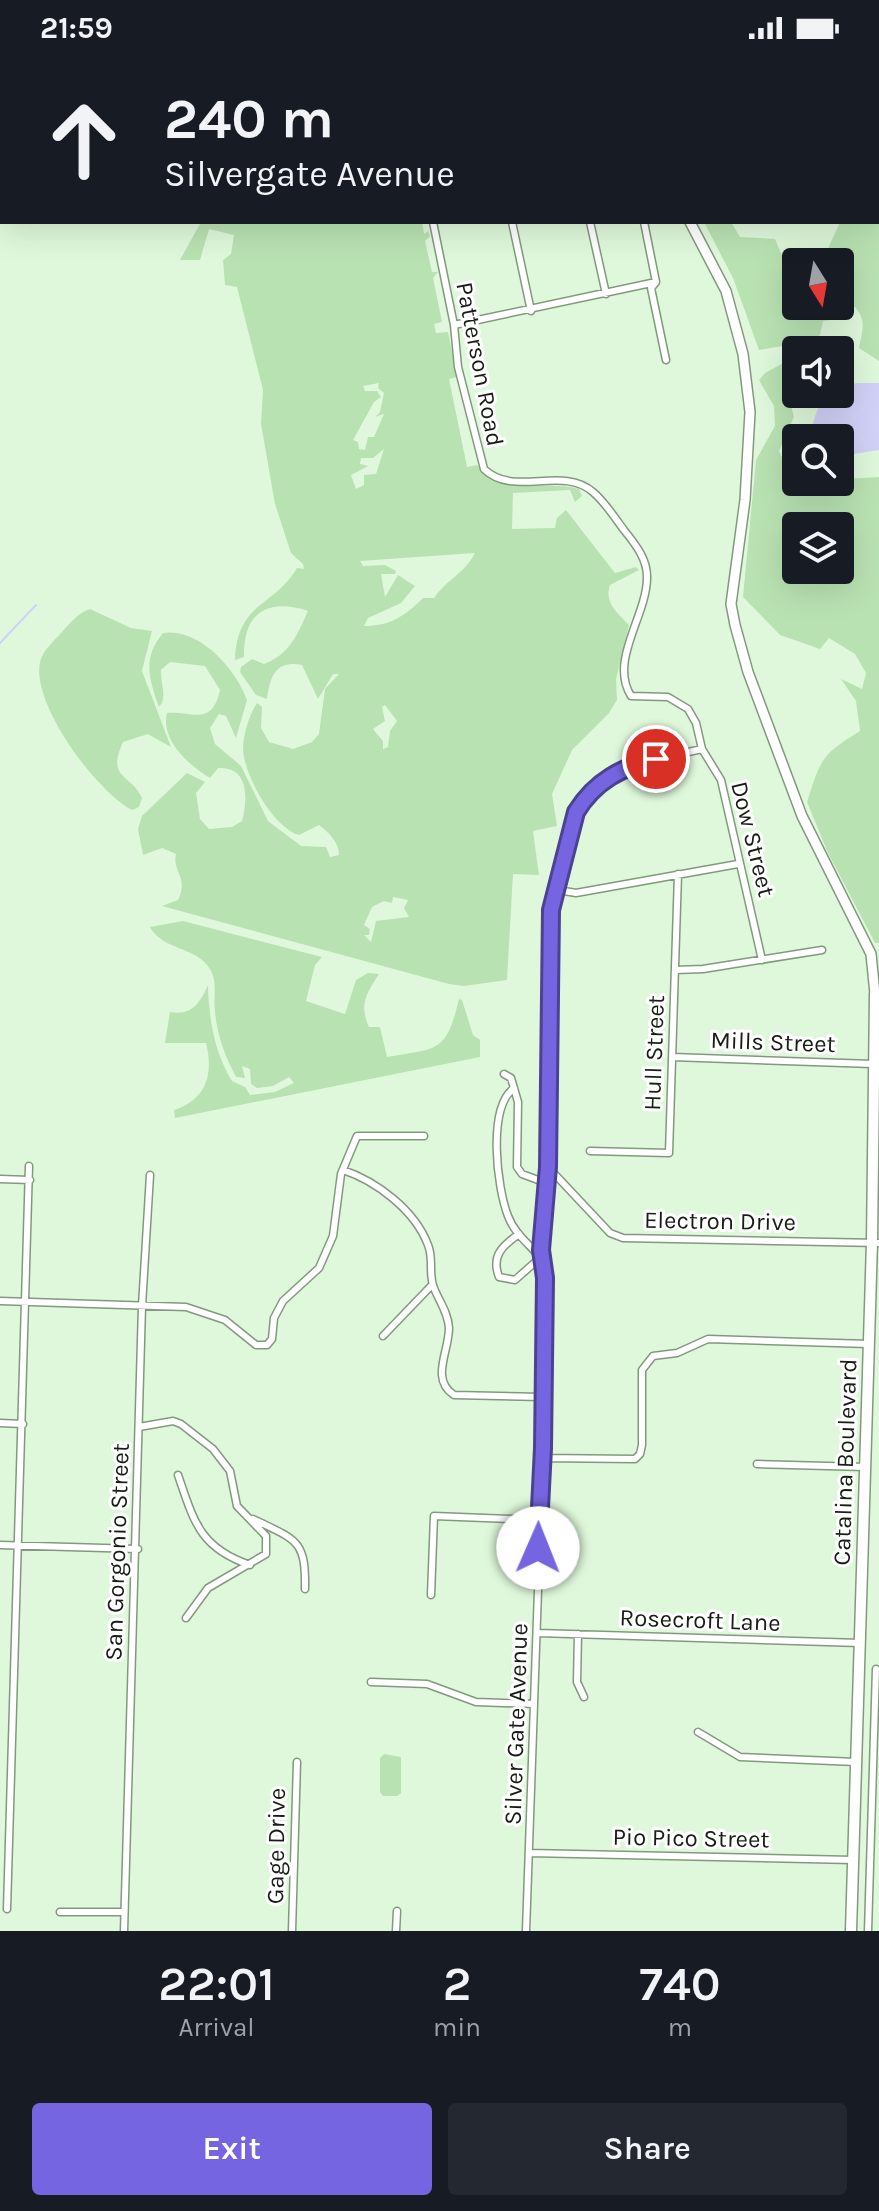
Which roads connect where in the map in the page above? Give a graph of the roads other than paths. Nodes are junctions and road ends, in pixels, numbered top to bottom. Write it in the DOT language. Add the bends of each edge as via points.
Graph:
graph roads {
  1 [pos="433,224"];
  2 [pos="512,224"];
  3 [pos="590,224"];
  4 [pos="644,224"];
  5 [pos="691,224"];
  6 [pos="656,282"];
  7 [pos="606,294"];
  8 [pos="531,311"];
  9 [pos="454,325"];
  10 [pos="666,360"];
  11 [pos="668,697"];
  12 [pos="702,749"];
  13 [pos="738,864"];
  14 [pos="678,874"];
  15 [pos="558,890"];
  16 [pos="822,950"];
  17 [pos="762,960"];
  18 [pos="675,970"];
  19 [pos="875,994"];
  20 [pos="672,1057"];
  21 [pos="873,1064"];
  22 [pos="504,1074"];
  23 [pos="514,1088"];
  24 [pos="424,1136"];
  25 [pos="590,1151"];
  26 [pos="29,1166"];
  27 [pos="548,1167"];
  28 [pos="343,1170"];
  29 [pos="150,1175"];
  30 [pos="0,1179"];
  31 [pos="30,1180"];
  32 [pos="546,1183"];
  33 [pos="519,1234"];
  34 [pos="877,1242"];
  35 [pos="542,1259"];
  36 [pos="432,1285"];
  37 [pos="0,1301"];
  38 [pos="27,1302"];
  39 [pos="142,1306"];
  40 [pos="383,1336"];
  41 [pos="869,1344"];
  42 [pos="542,1397"];
  43 [pos="0,1423"];
  44 [pos="23,1424"];
  45 [pos="139,1427"];
  46 [pos="542,1458"];
  47 [pos="757,1464"];
  48 [pos="865,1467"];
  49 [pos="178,1475"];
  50 [pos="246,1516"];
  51 [pos="538,1520"];
  52 [pos="0,1545"];
  53 [pos="19,1546"];
  54 [pos="138,1549"];
  55 [pos="250,1565"];
  56 [pos="305,1589"];
  57 [pos="431,1595"];
  58 [pos="186,1618"];
  59 [pos="538,1633"];
  60 [pos="578,1634"];
  61 [pos="860,1643"];
  62 [pos="876,1669"];
  63 [pos="371,1682"];
  64 [pos="584,1697"];
  65 [pos="534,1704"];
  66 [pos="877,1705"];
  67 [pos="858,1709"];
  68 [pos="698,1732"];
  69 [pos="297,1762"];
  70 [pos="856,1762"];
  71 [pos="0,1789"];
  72 [pos="11,1789"];
  73 [pos="529,1853"];
  74 [pos="853,1860"];
  75 [pos="7,1909"];
  76 [pos="397,1911"];
  77 [pos="60,1912"];
  78 [pos="124,1912"];
  79 [pos="124,1931"];
  80 [pos="292,1931"];
  81 [pos="396,1931"];
  82 [pos="526,1931"];
  83 [pos="851,1931"];
  84 [pos="868,1931"];
  1 -- 9 [label="street, Patterson Road"];
  2 -- 8 [label="street"];
  3 -- 7 [label="street"];
  4 -- 6 [label="street"];
  5 -- 19 [label="main road" via="726,291 743,354 750,412 731,604 735,625 802,816 871,954"];
  6 -- 7 [label="street"];
  6 -- 10 [label="street" via="651,288"];
  7 -- 8 [label="street"];
  8 -- 9 [label="street"];
  9 -- 11 [label="street, Patterson Road" via="458,367 484,469 494,480 570,481 593,491 643,556 647,579 624,684 631,696"];
  11 -- 12 [label="street, Dow Street" via="688,709"];
  12 -- 13 [label="street, Dow Street" via="721,780"];
  12 -- 15 [label="street" via="633,764 585,798 576,812"];
  13 -- 14 [label="street"];
  13 -- 17 [label="street, Dow Street" via="742,863"];
  14 -- 15 [label="street" via="576,893"];
  14 -- 18 [label="street, Hull Street"];
  15 -- 27 [label="street, Silver Gate Avenue" via="551,910"];
  16 -- 17 [label="street"];
  17 -- 18 [label="street"];
  18 -- 20 [label="street, Hull Street"];
  19 -- 21 [label="main road, Catalina Boulevard"];
  20 -- 21 [label="street, Mills Street"];
  20 -- 25 [label="street, Hull Street" via="669,1153"];
  21 -- 34 [label="main road, Catalina Boulevard"];
  22 -- 23 [label="street"];
  23 -- 32 [label="street" via="517,1167"];
  23 -- 33 [label="street" via="500,1116 496,1144 508,1216"];
  24 -- 28 [label="street" via="357,1136"];
  26 -- 31 [label="street"];
  27 -- 32 [label="street, Silver Gate Avenue"];
  27 -- 34 [label="street, Electron Drive" via="610,1233 623,1238"];
  28 -- 36 [label="street" via="369,1178 386,1191 420,1231 428,1244"];
  28 -- 39 [label="street" via="333,1236 319,1268 283,1301 267,1345 256,1345 203,1310"];
  29 -- 39 [label="street, San Gorgonio Street"];
  30 -- 31 [label="street"];
  31 -- 38 [label="street"];
  32 -- 35 [label="street, Silver Gate Avenue"];
  33 -- 35 [label="street"];
  33 -- 35 [label="street" via="501,1247 496,1259 499,1277 515,1280"];
  34 -- 41 [label="main road, Catalina Boulevard"];
  35 -- 42 [label="street, Silver Gate Avenue"];
  36 -- 40 [label="street"];
  36 -- 42 [label="street" via="449,1328 440,1380 445,1389 454,1395"];
  37 -- 38 [label="street"];
  38 -- 39 [label="street"];
  38 -- 44 [label="street"];
  39 -- 45 [label="street, San Gorgonio Street"];
  41 -- 46 [label="street" via="708,1339 677,1353 653,1356 642,1370 642,1445 635,1459"];
  41 -- 48 [label="main road, Catalina Boulevard"];
  42 -- 46 [label="street, Silver Gate Avenue"];
  43 -- 44 [label="street"];
  44 -- 53 [label="street"];
  45 -- 50 [label="street" via="173,1421 213,1449 225,1462 237,1506"];
  45 -- 54 [label="street, San Gorgonio Street"];
  46 -- 51 [label="street, Silver Gate Avenue"];
  47 -- 48 [label="street"];
  48 -- 61 [label="main road, Catalina Boulevard"];
  49 -- 55 [label="street" via="202,1535 227,1557"];
  50 -- 55 [label="street" via="268,1544 266,1554"];
  50 -- 56 [label="street" via="301,1546"];
  51 -- 57 [label="street" via="434,1516"];
  51 -- 59 [label="street, Silver Gate Avenue"];
  52 -- 53 [label="street"];
  53 -- 54 [label="street"];
  53 -- 72 [label="street"];
  54 -- 78 [label="street, San Gorgonio Street"];
  55 -- 58 [label="street" via="208,1588"];
  59 -- 60 [label="street, Rosecroft Lane"];
  59 -- 65 [label="street, Silver Gate Avenue"];
  60 -- 61 [label="street, Rosecroft Lane"];
  60 -- 64 [label="street" via="577,1682"];
  61 -- 67 [label="main road, Catalina Boulevard"];
  62 -- 66 [label="street"];
  63 -- 65 [label="street" via="427,1684 476,1702"];
  65 -- 73 [label="street, Silver Gate Avenue"];
  66 -- 67 [label="street"];
  66 -- 84 [label="street"];
  67 -- 70 [label="main road, Catalina Boulevard"];
  68 -- 70 [label="street" via="740,1757"];
  69 -- 80 [label="street, Gage Drive"];
  70 -- 74 [label="main road, Catalina Boulevard"];
  71 -- 72 [label="street"];
  72 -- 75 [label="street"];
  73 -- 74 [label="street, Pio Pico Street"];
  73 -- 82 [label="street, Silver Gate Avenue"];
  74 -- 83 [label="main road, Catalina Boulevard"];
  76 -- 81 [label="street"];
  77 -- 78 [label="street"];
  78 -- 79 [label="street, San Gorgonio Street"];
}
